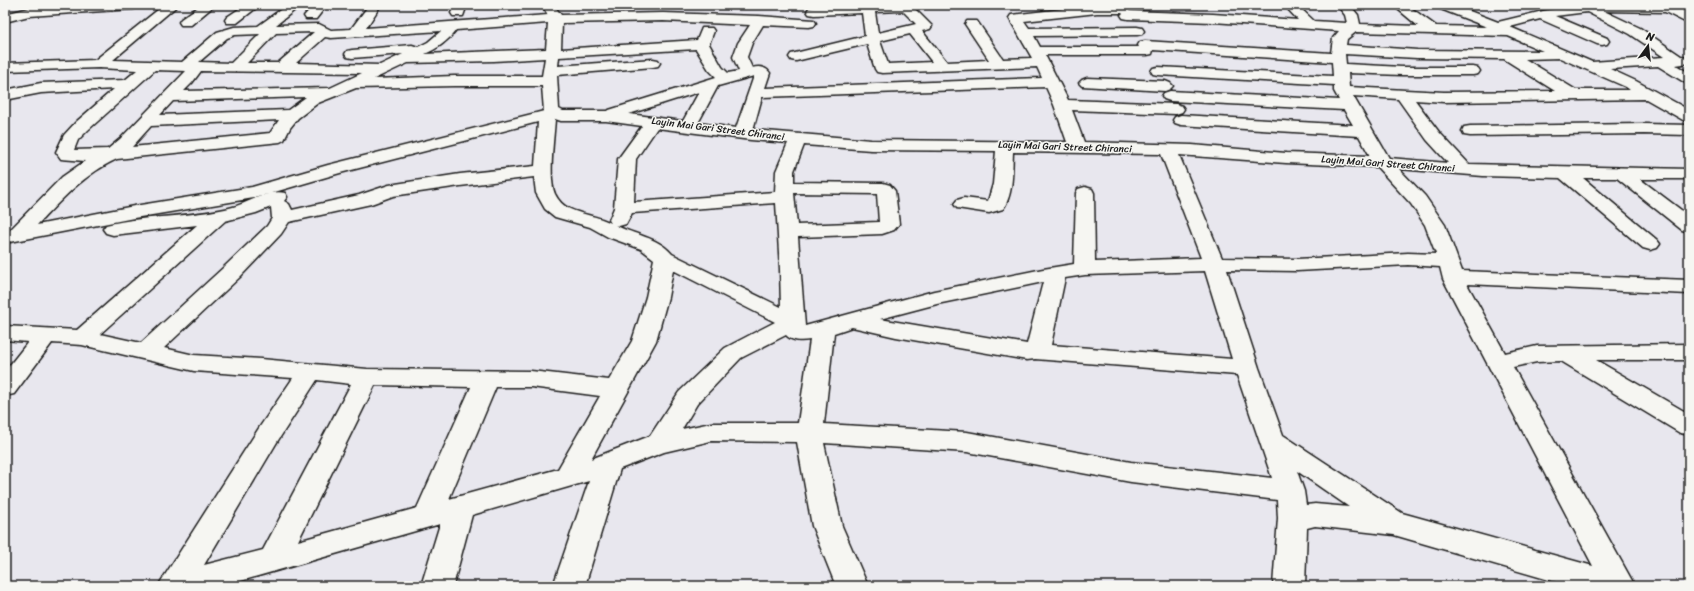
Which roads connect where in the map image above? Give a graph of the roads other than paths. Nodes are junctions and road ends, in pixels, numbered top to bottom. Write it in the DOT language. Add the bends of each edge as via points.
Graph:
graph roads {
  1 [pos="133,5"];
  2 [pos="172,5"];
  3 [pos="209,5"];
  4 [pos="254,5"];
  5 [pos="295,5"];
  6 [pos="321,5"];
  7 [pos="374,5"];
  8 [pos="1172,5"];
  9 [pos="1290,5"];
  10 [pos="1343,5"];
  11 [pos="1399,5"];
  12 [pos="1443,5"];
  13 [pos="905,6"];
  14 [pos="1480,6"];
  15 [pos="88,7"];
  16 [pos="801,7"];
  17 [pos="1666,7"];
  18 [pos="522,8"];
  19 [pos="1234,8"];
  20 [pos="1588,8"];
  21 [pos="551,9"];
  22 [pos="868,9"];
  23 [pos="1458,11"];
  24 [pos="814,12"];
  25 [pos="457,14"];
  26 [pos="311,16"];
  27 [pos="413,16"];
  28 [pos="1180,16"];
  29 [pos="1544,16"];
  30 [pos="1129,17"];
  31 [pos="5,18"];
  32 [pos="367,18"];
  33 [pos="382,18"];
  34 [pos="712,18"];
  35 [pos="232,20"];
  36 [pos="759,20"];
  37 [pos="1241,20"];
  38 [pos="1689,20"];
  39 [pos="186,22"];
  40 [pos="972,24"];
  41 [pos="1310,25"];
  42 [pos="1208,26"];
  43 [pos="913,28"];
  44 [pos="1352,28"];
  45 [pos="1431,29"];
  46 [pos="267,30"];
  47 [pos="1504,30"];
  48 [pos="322,32"];
  49 [pos="356,32"];
  50 [pos="1025,32"];
  51 [pos="872,38"];
  52 [pos="704,40"];
  53 [pos="1602,41"];
  54 [pos="553,47"];
  55 [pos="425,48"];
  56 [pos="1146,48"];
  57 [pos="352,54"];
  58 [pos="1449,54"];
  59 [pos="1508,55"];
  60 [pos="1564,55"];
  61 [pos="1039,56"];
  62 [pos="402,59"];
  63 [pos="1684,60"];
  64 [pos="1661,62"];
  65 [pos="653,63"];
  66 [pos="998,63"];
  67 [pos="99,64"];
  68 [pos="942,65"];
  69 [pos="151,66"];
  70 [pos="1590,66"];
  71 [pos="5,67"];
  72 [pos="196,67"];
  73 [pos="235,67"];
  74 [pos="283,67"];
  75 [pos="745,68"];
  76 [pos="383,69"];
  77 [pos="1340,69"];
  78 [pos="1158,71"];
  79 [pos="1473,71"];
  80 [pos="549,76"];
  81 [pos="717,79"];
  82 [pos="1689,79"];
  83 [pos="1050,82"];
  84 [pos="1087,83"];
  85 [pos="128,84"];
  86 [pos="342,88"];
  87 [pos="755,93"];
  88 [pos="1649,94"];
  89 [pos="5,95"];
  90 [pos="1573,95"];
  91 [pos="168,96"];
  92 [pos="1404,96"];
  93 [pos="1511,97"];
  94 [pos="1062,105"];
  95 [pos="1350,105"];
  96 [pos="292,115"];
  97 [pos="551,115"];
  98 [pos="606,116"];
  99 [pos="1689,117"];
  100 [pos="1180,119"];
  101 [pos="146,121"];
  102 [pos="653,121"];
  103 [pos="688,126"];
  104 [pos="1689,130"];
  105 [pos="1364,131"];
  106 [pos="1470,131"];
  107 [pos="742,134"];
  108 [pos="798,139"];
  109 [pos="1005,146"];
  110 [pos="1077,146"];
  111 [pos="1168,150"];
  112 [pos="113,154"];
  113 [pos="1383,163"];
  114 [pos="334,169"];
  115 [pos="1464,170"];
  116 [pos="543,171"];
  117 [pos="1566,173"];
  118 [pos="1624,174"];
  119 [pos="1689,174"];
  120 [pos="784,192"];
  121 [pos="1085,193"];
  122 [pos="274,199"];
  123 [pos="964,204"];
  124 [pos="624,208"];
  125 [pos="218,217"];
  126 [pos="282,218"];
  127 [pos="1689,226"];
  128 [pos="787,231"];
  129 [pos="615,233"];
  130 [pos="10,236"];
  131 [pos="1650,244"];
  132 [pos="665,258"];
  133 [pos="1214,264"];
  134 [pos="1085,269"];
  135 [pos="1451,269"];
  136 [pos="1055,274"];
  137 [pos="1689,287"];
  138 [pos="851,320"];
  139 [pos="793,322"];
  140 [pos="823,328"];
  141 [pos="5,333"];
  142 [pos="46,336"];
  143 [pos="82,338"];
  144 [pos="1036,351"];
  145 [pos="1689,352"];
  146 [pos="145,353"];
  147 [pos="1567,354"];
  148 [pos="1498,362"];
  149 [pos="1247,368"];
  150 [pos="310,372"];
  151 [pos="367,377"];
  152 [pos="487,378"];
  153 [pos="5,388"];
  154 [pos="617,390"];
  155 [pos="1689,426"];
  156 [pos="809,433"];
  157 [pos="1272,440"];
  158 [pos="659,443"];
  159 [pos="608,464"];
  160 [pos="566,477"];
  161 [pos="1291,505"];
  162 [pos="460,507"];
  163 [pos="427,517"];
  164 [pos="1394,523"];
  165 [pos="274,560"];
  166 [pos="174,586"];
  167 [pos="437,586"];
  168 [pos="569,586"];
  169 [pos="852,586"];
  170 [pos="1289,586"];
  171 [pos="1616,586"];
  172 [pos="1619,586"];
  1 -- 15 [label="street"];
  2 -- 67 [label="street"];
  3 -- 39 [label="street"];
  4 -- 35 [label="street"];
  5 -- 46 [label="street"];
  6 -- 26 [label="street"];
  7 -- 32 [label="street"];
  8 -- 28 [label="street"];
  9 -- 41 [label="street"];
  10 -- 44 [label="street" via="1353,16"];
  11 -- 45 [label="street"];
  12 -- 23 [label="street"];
  13 -- 22 [label="street"];
  13 -- 43 [label="street" via="925,26"];
  14 -- 23 [label="street"];
  15 -- 31 [label="street" via="29,12"];
  16 -- 24 [label="street"];
  17 -- 20 [label="street"];
  17 -- 38 [label="street"];
  18 -- 25 [label="street"];
  19 -- 37 [label="street"];
  20 -- 29 [label="street" via="1571,9"];
  20 -- 63 [label="street" via="1635,31"];
  21 -- 25 [label="street"];
  21 -- 34 [label="street"];
  21 -- 54 [label="street"];
  22 -- 24 [label="street"];
  22 -- 51 [label="street"];
  23 -- 47 [label="street"];
  24 -- 36 [label="street"];
  24 -- 51 [label="street" via="796,56"];
  25 -- 27 [label="street"];
  25 -- 49 [label="street"];
  25 -- 55 [label="street" via="445,35"];
  28 -- 30 [label="street"];
  28 -- 37 [label="street"];
  29 -- 47 [label="street" via="1525,19"];
  29 -- 53 [label="street"];
  30 -- 42 [label="street"];
  30 -- 50 [label="street"];
  30 -- 50 [label="street" via="1097,9 1016,18"];
  30 -- 56 [label="street"];
  32 -- 33 [label="street"];
  32 -- 49 [label="street"];
  34 -- 36 [label="street"];
  34 -- 52 [label="street"];
  36 -- 75 [label="street" via="745,43 740,58"];
  37 -- 41 [label="street"];
  40 -- 66 [label="street"];
  41 -- 44 [label="street"];
  43 -- 51 [label="street"];
  43 -- 68 [label="street"];
  44 -- 45 [label="street"];
  44 -- 77 [label="street" via="1340,38"];
  45 -- 47 [label="street"];
  46 -- 48 [label="street" via="319,28"];
  46 -- 72 [label="street" via="234,31 222,35 188,64"];
  46 -- 73 [label="street"];
  47 -- 60 [label="street"];
  48 -- 49 [label="street"];
  48 -- 74 [label="street"];
  50 -- 61 [label="street"];
  51 -- 68 [label="street" via="882,69"];
  52 -- 54 [label="street" via="624,49"];
  52 -- 81 [label="street"];
  54 -- 55 [label="street"];
  54 -- 62 [label="street" via="494,57"];
  54 -- 80 [label="street"];
  55 -- 57 [label="street"];
  55 -- 62 [label="street"];
  56 -- 61 [label="street"];
  56 -- 77 [label="street"];
  56 -- 78 [label="street"];
  58 -- 59 [label="street"];
  58 -- 77 [label="street"];
  58 -- 79 [label="street"];
  59 -- 60 [label="street"];
  59 -- 90 [label="street"];
  60 -- 70 [label="street"];
  61 -- 66 [label="street"];
  61 -- 83 [label="street"];
  62 -- 76 [label="street"];
  63 -- 64 [label="street"];
  64 -- 70 [label="street"];
  64 -- 82 [label="street"];
  65 -- 80 [label="street"];
  66 -- 68 [label="street"];
  67 -- 69 [label="street"];
  67 -- 71 [label="street"];
  69 -- 72 [label="street"];
  69 -- 85 [label="street"];
  70 -- 88 [label="street"];
  72 -- 73 [label="street"];
  72 -- 91 [label="street" via="187,80"];
  73 -- 74 [label="street"];
  74 -- 76 [label="street"];
  76 -- 86 [label="street"];
  77 -- 78 [label="street"];
  77 -- 79 [label="street"];
  77 -- 92 [label="street"];
  77 -- 95 [label="street"];
  78 -- 100 [label="street"];
  79 -- 93 [label="street"];
  80 -- 86 [label="street"];
  80 -- 97 [label="street"];
  81 -- 87 [label="street" via="758,71 763,73"];
  81 -- 98 [label="street"];
  81 -- 103 [label="street"];
  83 -- 87 [label="street"];
  83 -- 94 [label="street"];
  84 -- 100 [label="street"];
  85 -- 89 [label="street" via="41,88"];
  85 -- 112 [label="street" via="70,138 65,152 77,156"];
  86 -- 91 [label="street"];
  86 -- 96 [label="street" via="312,100"];
  87 -- 107 [label="street"];
  88 -- 90 [label="street"];
  88 -- 99 [label="street"];
  90 -- 93 [label="street"];
  91 -- 101 [label="street"];
  92 -- 93 [label="street"];
  92 -- 115 [label="street" via="1433,136"];
  94 -- 100 [label="street"];
  94 -- 110 [label="street"];
  95 -- 100 [label="street"];
  95 -- 105 [label="street"];
  96 -- 101 [label="street"];
  96 -- 112 [label="street" via="278,136 268,140"];
  97 -- 98 [label="street, Layin Mai Gari Street Chiranci"];
  97 -- 114 [label="street"];
  97 -- 116 [label="street"];
  98 -- 102 [label="street, Layin Mai Gari Street Chiranci"];
  100 -- 105 [label="street"];
  100 -- 111 [label="street, Layin Mai Gari Street Chiranci"];
  100 -- 113 [label="street, Layin Mai Gari Street Chiranci" via="1286,158"];
  101 -- 112 [label="street"];
  102 -- 103 [label="street, Layin Mai Gari Street Chiranci"];
  102 -- 124 [label="street" via="627,159"];
  103 -- 107 [label="street, Layin Mai Gari Street Chiranci"];
  104 -- 106 [label="street"];
  105 -- 113 [label="street"];
  107 -- 108 [label="street, Layin Mai Gari Street Chiranci"];
  108 -- 109 [label="street, Layin Mai Gari Street Chiranci" via="871,145"];
  108 -- 120 [label="street" via="785,171"];
  109 -- 110 [label="street, Layin Mai Gari Street Chiranci"];
  109 -- 123 [label="street" via="996,205 989,207"];
  110 -- 111 [label="street, Layin Mai Gari Street Chiranci"];
  111 -- 133 [label="street"];
  112 -- 130 [label="street" via="94,163 69,181"];
  113 -- 115 [label="street, Layin Mai Gari Street Chiranci"];
  113 -- 135 [label="street" via="1418,200 1435,225"];
  114 -- 122 [label="street"];
  114 -- 130 [label="street" via="254,192"];
  115 -- 117 [label="street, Layin Mai Gari Street Chiranci"];
  116 -- 126 [label="street" via="389,191 364,200"];
  116 -- 129 [label="street" via="545,193 552,205 562,213 597,223"];
  117 -- 118 [label="street, Layin Mai Gari Street Chiranci"];
  117 -- 131 [label="street"];
  118 -- 119 [label="street, Layin Mai Gari Street Chiranci"];
  118 -- 127 [label="street"];
  120 -- 124 [label="street"];
  120 -- 128 [label="street"];
  120 -- 128 [label="street" via="879,188 886,190 889,224"];
  121 -- 134 [label="street"];
  122 -- 125 [label="street"];
  122 -- 126 [label="street" via="282,208"];
  124 -- 129 [label="street"];
  125 -- 130 [label="street" via="125,228"];
  125 -- 143 [label="street"];
  126 -- 146 [label="street" via="274,230 232,272"];
  128 -- 139 [label="street"];
  129 -- 132 [label="street" via="659,251"];
  132 -- 139 [label="street"];
  132 -- 154 [label="street" via="644,341"];
  133 -- 134 [label="street"];
  133 -- 135 [label="street" via="1297,265 1408,260"];
  133 -- 149 [label="street"];
  134 -- 136 [label="street"];
  135 -- 137 [label="street"];
  135 -- 148 [label="street"];
  136 -- 138 [label="street" via="934,298"];
  136 -- 144 [label="street"];
  138 -- 140 [label="street"];
  138 -- 144 [label="street" via="904,332 1027,352"];
  139 -- 140 [label="street" via="798,333 809,333"];
  139 -- 158 [label="street" via="733,353 688,398"];
  140 -- 156 [label="street"];
  141 -- 142 [label="street"];
  142 -- 143 [label="street"];
  142 -- 153 [label="street"];
  143 -- 146 [label="street"];
  144 -- 149 [label="street"];
  145 -- 147 [label="street"];
  146 -- 150 [label="street" via="194,363"];
  147 -- 148 [label="street" via="1537,354"];
  147 -- 155 [label="street"];
  148 -- 172 [label="street"];
  149 -- 157 [label="street"];
  150 -- 151 [label="street"];
  150 -- 166 [label="street"];
  151 -- 152 [label="street"];
  151 -- 165 [label="street"];
  152 -- 154 [label="street" via="551,381"];
  152 -- 163 [label="street"];
  154 -- 160 [label="street"];
  156 -- 158 [label="street" via="712,432"];
  156 -- 161 [label="street" via="967,442"];
  156 -- 169 [label="street" via="826,526"];
  157 -- 161 [label="street"];
  157 -- 164 [label="street"];
  158 -- 159 [label="street"];
  159 -- 160 [label="street"];
  159 -- 168 [label="street"];
  160 -- 162 [label="street"];
  161 -- 164 [label="street" via="1315,515"];
  161 -- 170 [label="street"];
  162 -- 163 [label="street"];
  162 -- 167 [label="street"];
  163 -- 165 [label="street"];
  164 -- 171 [label="street"];
  165 -- 166 [label="street"];
}
